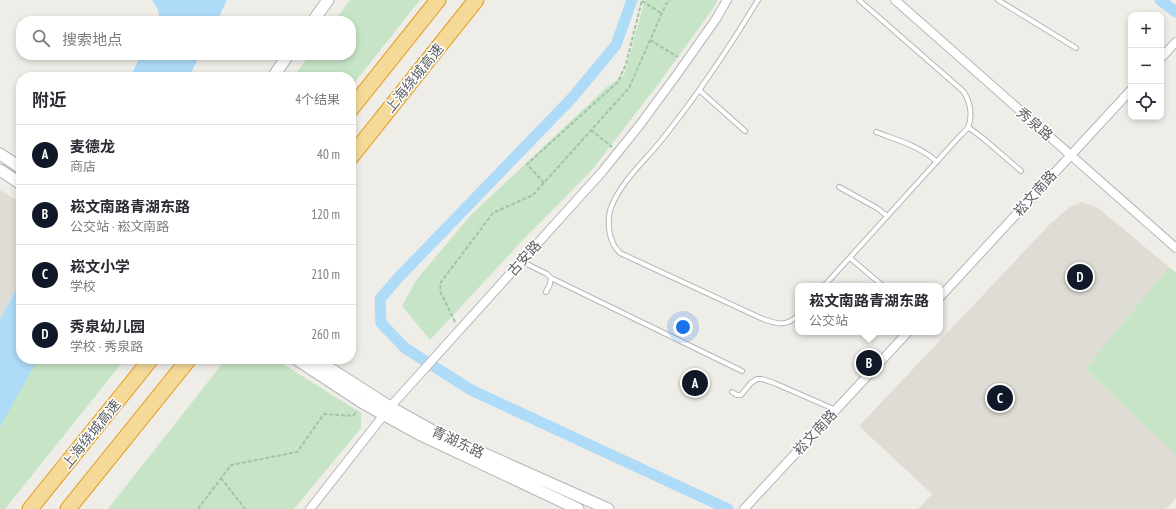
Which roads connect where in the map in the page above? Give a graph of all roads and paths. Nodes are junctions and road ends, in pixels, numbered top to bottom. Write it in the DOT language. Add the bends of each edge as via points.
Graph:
graph roads {
  1 [pos="328,0"];
  2 [pos="438,0"];
  3 [pos="476,0"];
  4 [pos="642,0"];
  5 [pos="670,0"];
  6 [pos="727,0"];
  7 [pos="758,0"];
  8 [pos="859,0"];
  9 [pos="895,0"];
  10 [pos="998,0"];
  11 [pos="662,13"];
  12 [pos="317,16"];
  13 [pos="650,40"];
  14 [pos="1174,44"];
  15 [pos="1076,48"];
  16 [pos="1164,55"];
  17 [pos="285,60"];
  18 [pos="685,62"];
  19 [pos="276,72"];
  20 [pos="699,90"];
  21 [pos="1128,93"];
  22 [pos="356,103"];
  23 [pos="968,127"];
  24 [pos="592,130"];
  25 [pos="745,131"];
  26 [pos="876,132"];
  27 [pos="356,150"];
  28 [pos="618,152"];
  29 [pos="0,154"];
  30 [pos="1070,155"];
  31 [pos="937,162"];
  32 [pos="16,165"];
  33 [pos="0,170"];
  34 [pos="1021,171"];
  35 [pos="16,181"];
  36 [pos="544,183"];
  37 [pos="839,187"];
  38 [pos="887,216"];
  39 [pos="1176,248"];
  40 [pos="850,258"];
  41 [pos="521,261"];
  42 [pos="551,278"];
  43 [pos="827,283"];
  44 [pos="879,283"];
  45 [pos="546,292"];
  46 [pos="943,294"];
  47 [pos="795,318"];
  48 [pos="459,331"];
  49 [pos="905,335"];
  50 [pos="147,364"];
  51 [pos="185,364"];
  52 [pos="304,364"];
  53 [pos="322,364"];
  54 [pos="742,370"];
  55 [pos="732,392"];
  56 [pos="363,403"];
  57 [pos="837,410"];
  58 [pos="387,411"];
  59 [pos="221,478"];
  60 [pos="30,509"];
  61 [pos="68,509"];
  62 [pos="198,509"];
  63 [pos="245,509"];
  64 [pos="310,509"];
  65 [pos="578,509"];
  66 [pos="608,509"];
  67 [pos="744,509"];
  1 -- 12 [label="main road"];
  2 -- 22 [label="highway"];
  3 -- 27 [label="highway, 上海绕城高速"];
  4 -- 11 [label="path"];
  4 -- 36 [label="path" via="626,64 618,82 527,164"];
  5 -- 11 [label="path"];
  6 -- 18 [label="street, 古安路"];
  7 -- 20 [label="lane"];
  8 -- 23 [label="lane" via="963,91 970,106"];
  9 -- 30 [label="street, 秀泉路"];
  10 -- 15 [label="lane"];
  11 -- 13 [label="path"];
  13 -- 18 [label="path"];
  13 -- 24 [label="path" via="629,88"];
  14 -- 16 [label="street"];
  17 -- 19 [label="main road"];
  18 -- 28 [label="street, 古安路"];
  20 -- 25 [label="lane"];
  20 -- 47 [label="lane" via="618,193 611,206 609,219 609,233 613,244 620,253 763,319 776,324 787,323"];
  21 -- 30 [label="street, 崧文南路"];
  23 -- 31 [label="lane"];
  23 -- 34 [label="lane"];
  24 -- 28 [label="path"];
  24 -- 36 [label="path"];
  26 -- 31 [label="lane" via="919,149"];
  28 -- 41 [label="street, 古安路"];
  29 -- 32 [label="main road"];
  30 -- 39 [label="street, 秀泉路"];
  30 -- 46 [label="street, 崧文南路"];
  31 -- 38 [label="lane"];
  33 -- 35 [label="main road"];
  36 -- 48 [label="path" via="533,195 493,213 441,282 440,291"];
  37 -- 38 [label="lane"];
  38 -- 40 [label="lane"];
  40 -- 43 [label="lane"];
  40 -- 44 [label="lane"];
  41 -- 42 [label="lane"];
  41 -- 48 [label="street, 古安路"];
  42 -- 45 [label="lane"];
  42 -- 54 [label="lane"];
  48 -- 58 [label="street, 古安路"];
  49 -- 57 [label="street, 崧文南路"];
  50 -- 60 [label="highway, 上海绕城高速"];
  51 -- 61 [label="highway"];
  52 -- 56 [label="main road, 青湖东路"];
  53 -- 58 [label="main road, 青湖东路"];
  55 -- 57 [label="lane" via="741,394 751,383 762,379"];
  56 -- 58 [label="main road, 青湖东路"];
  56 -- 59 [label="path" via="353,416 324,414 297,452 231,465"];
  57 -- 67 [label="street, 崧文南路"];
  58 -- 64 [label="street, 古安路"];
  58 -- 65 [label="main road, 青湖东路" via="417,433"];
  58 -- 66 [label="main road, 青湖东路"];
  59 -- 62 [label="path"];
  59 -- 63 [label="path"];
}
